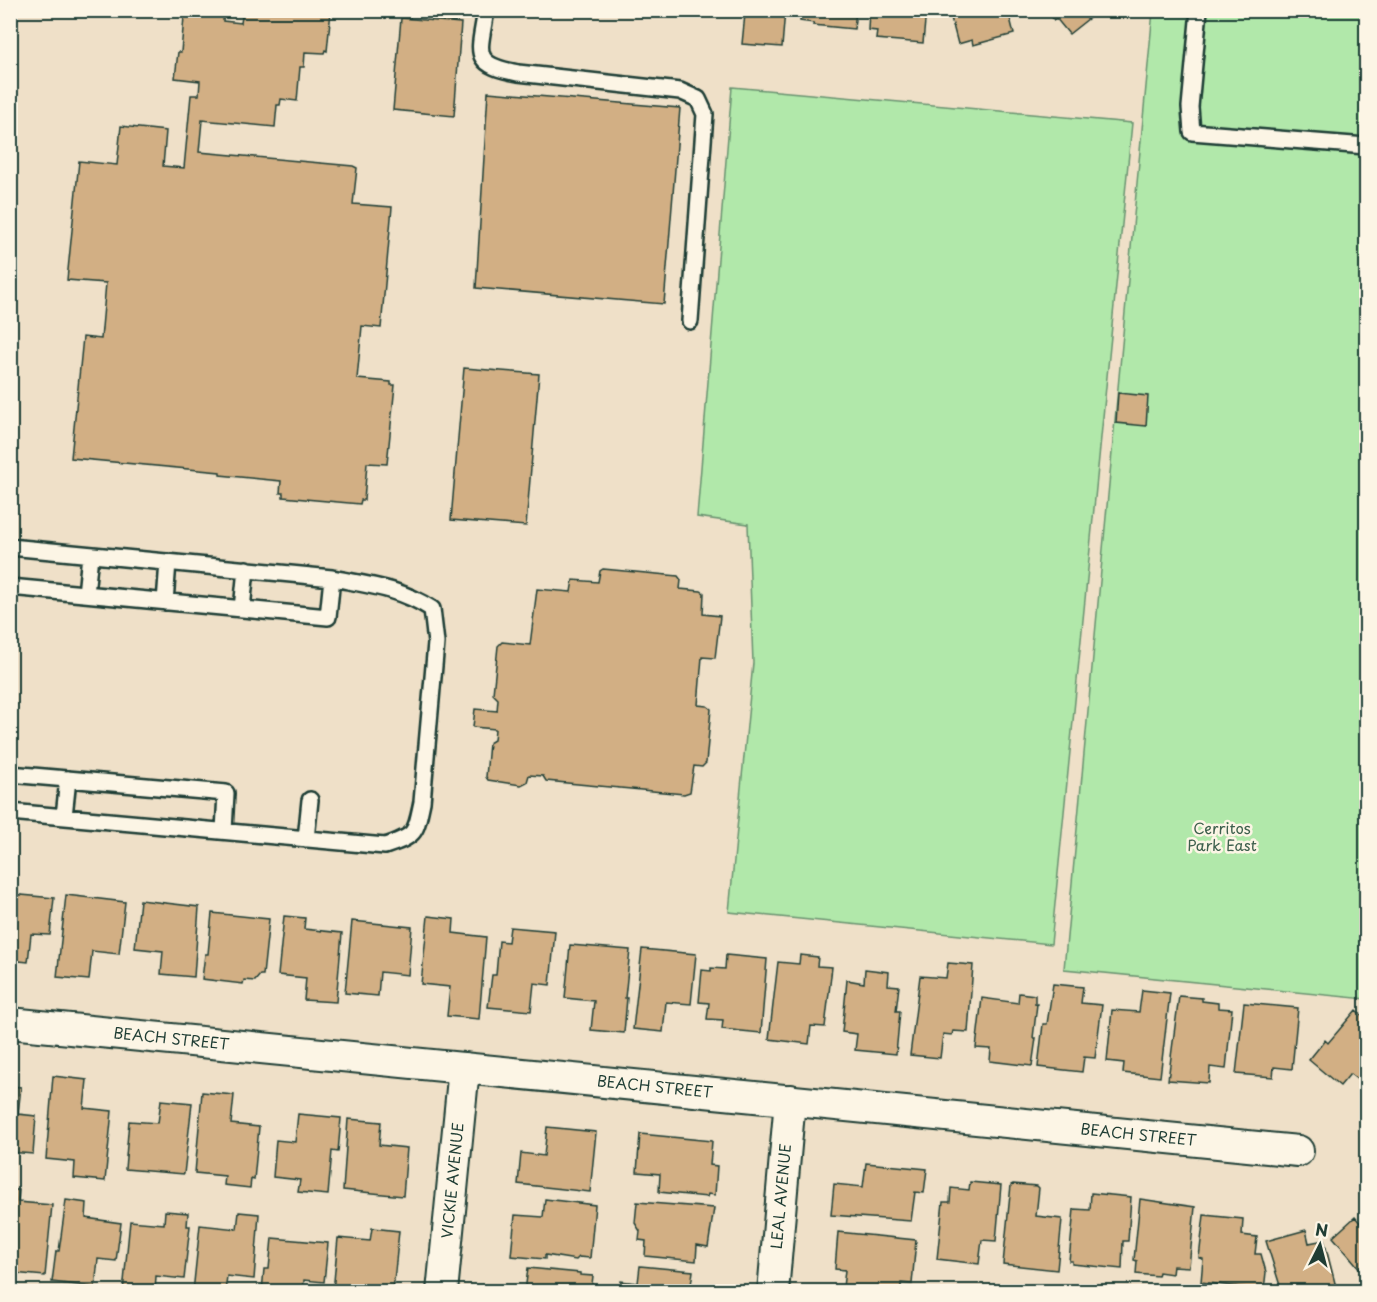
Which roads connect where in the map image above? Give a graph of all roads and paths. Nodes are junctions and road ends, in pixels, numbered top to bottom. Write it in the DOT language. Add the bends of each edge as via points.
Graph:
graph roads {
  1 [pos="486,10"];
  2 [pos="1199,10"];
  3 [pos="1366,147"];
  4 [pos="690,321"];
  5 [pos="10,547"];
  6 [pos="90,555"];
  7 [pos="168,562"];
  8 [pos="246,569"];
  9 [pos="332,578"];
  10 [pos="10,587"];
  11 [pos="86,594"];
  12 [pos="165,602"];
  13 [pos="242,609"];
  14 [pos="10,774"];
  15 [pos="68,779"];
  16 [pos="310,800"];
  17 [pos="10,812"];
  18 [pos="64,816"];
  19 [pos="224,831"];
  20 [pos="306,838"];
  21 [pos="10,1023"];
  22 [pos="464,1068"];
  23 [pos="790,1100"];
  24 [pos="1298,1151"];
  25 [pos="442,1292"];
  26 [pos="773,1292"];
  1 -- 4 [label="lane" via="480,51 483,60 495,69 680,91 698,99 705,114"];
  2 -- 3 [label="lane" via="1190,107 1192,132"];
  5 -- 6 [label="lane"];
  6 -- 7 [label="lane"];
  6 -- 11 [label="lane"];
  7 -- 8 [label="lane"];
  7 -- 12 [label="lane"];
  8 -- 9 [label="lane"];
  8 -- 13 [label="lane"];
  9 -- 13 [label="lane" via="328,617"];
  9 -- 20 [label="lane" via="384,588 413,597 432,609 436,643 422,802 417,825 408,838 386,846"];
  10 -- 11 [label="lane"];
  11 -- 12 [label="lane"];
  12 -- 13 [label="lane"];
  14 -- 15 [label="lane"];
  15 -- 18 [label="lane"];
  15 -- 19 [label="lane" via="226,793"];
  16 -- 20 [label="lane"];
  17 -- 18 [label="lane"];
  18 -- 19 [label="lane"];
  19 -- 20 [label="lane"];
  21 -- 22 [label="street, BEACH STREET"];
  22 -- 23 [label="street, BEACH STREET"];
  22 -- 25 [label="street, VICKIE AVENUE"];
  23 -- 24 [label="street, BEACH STREET"];
  23 -- 26 [label="street, LEAL AVENUE"];
}
